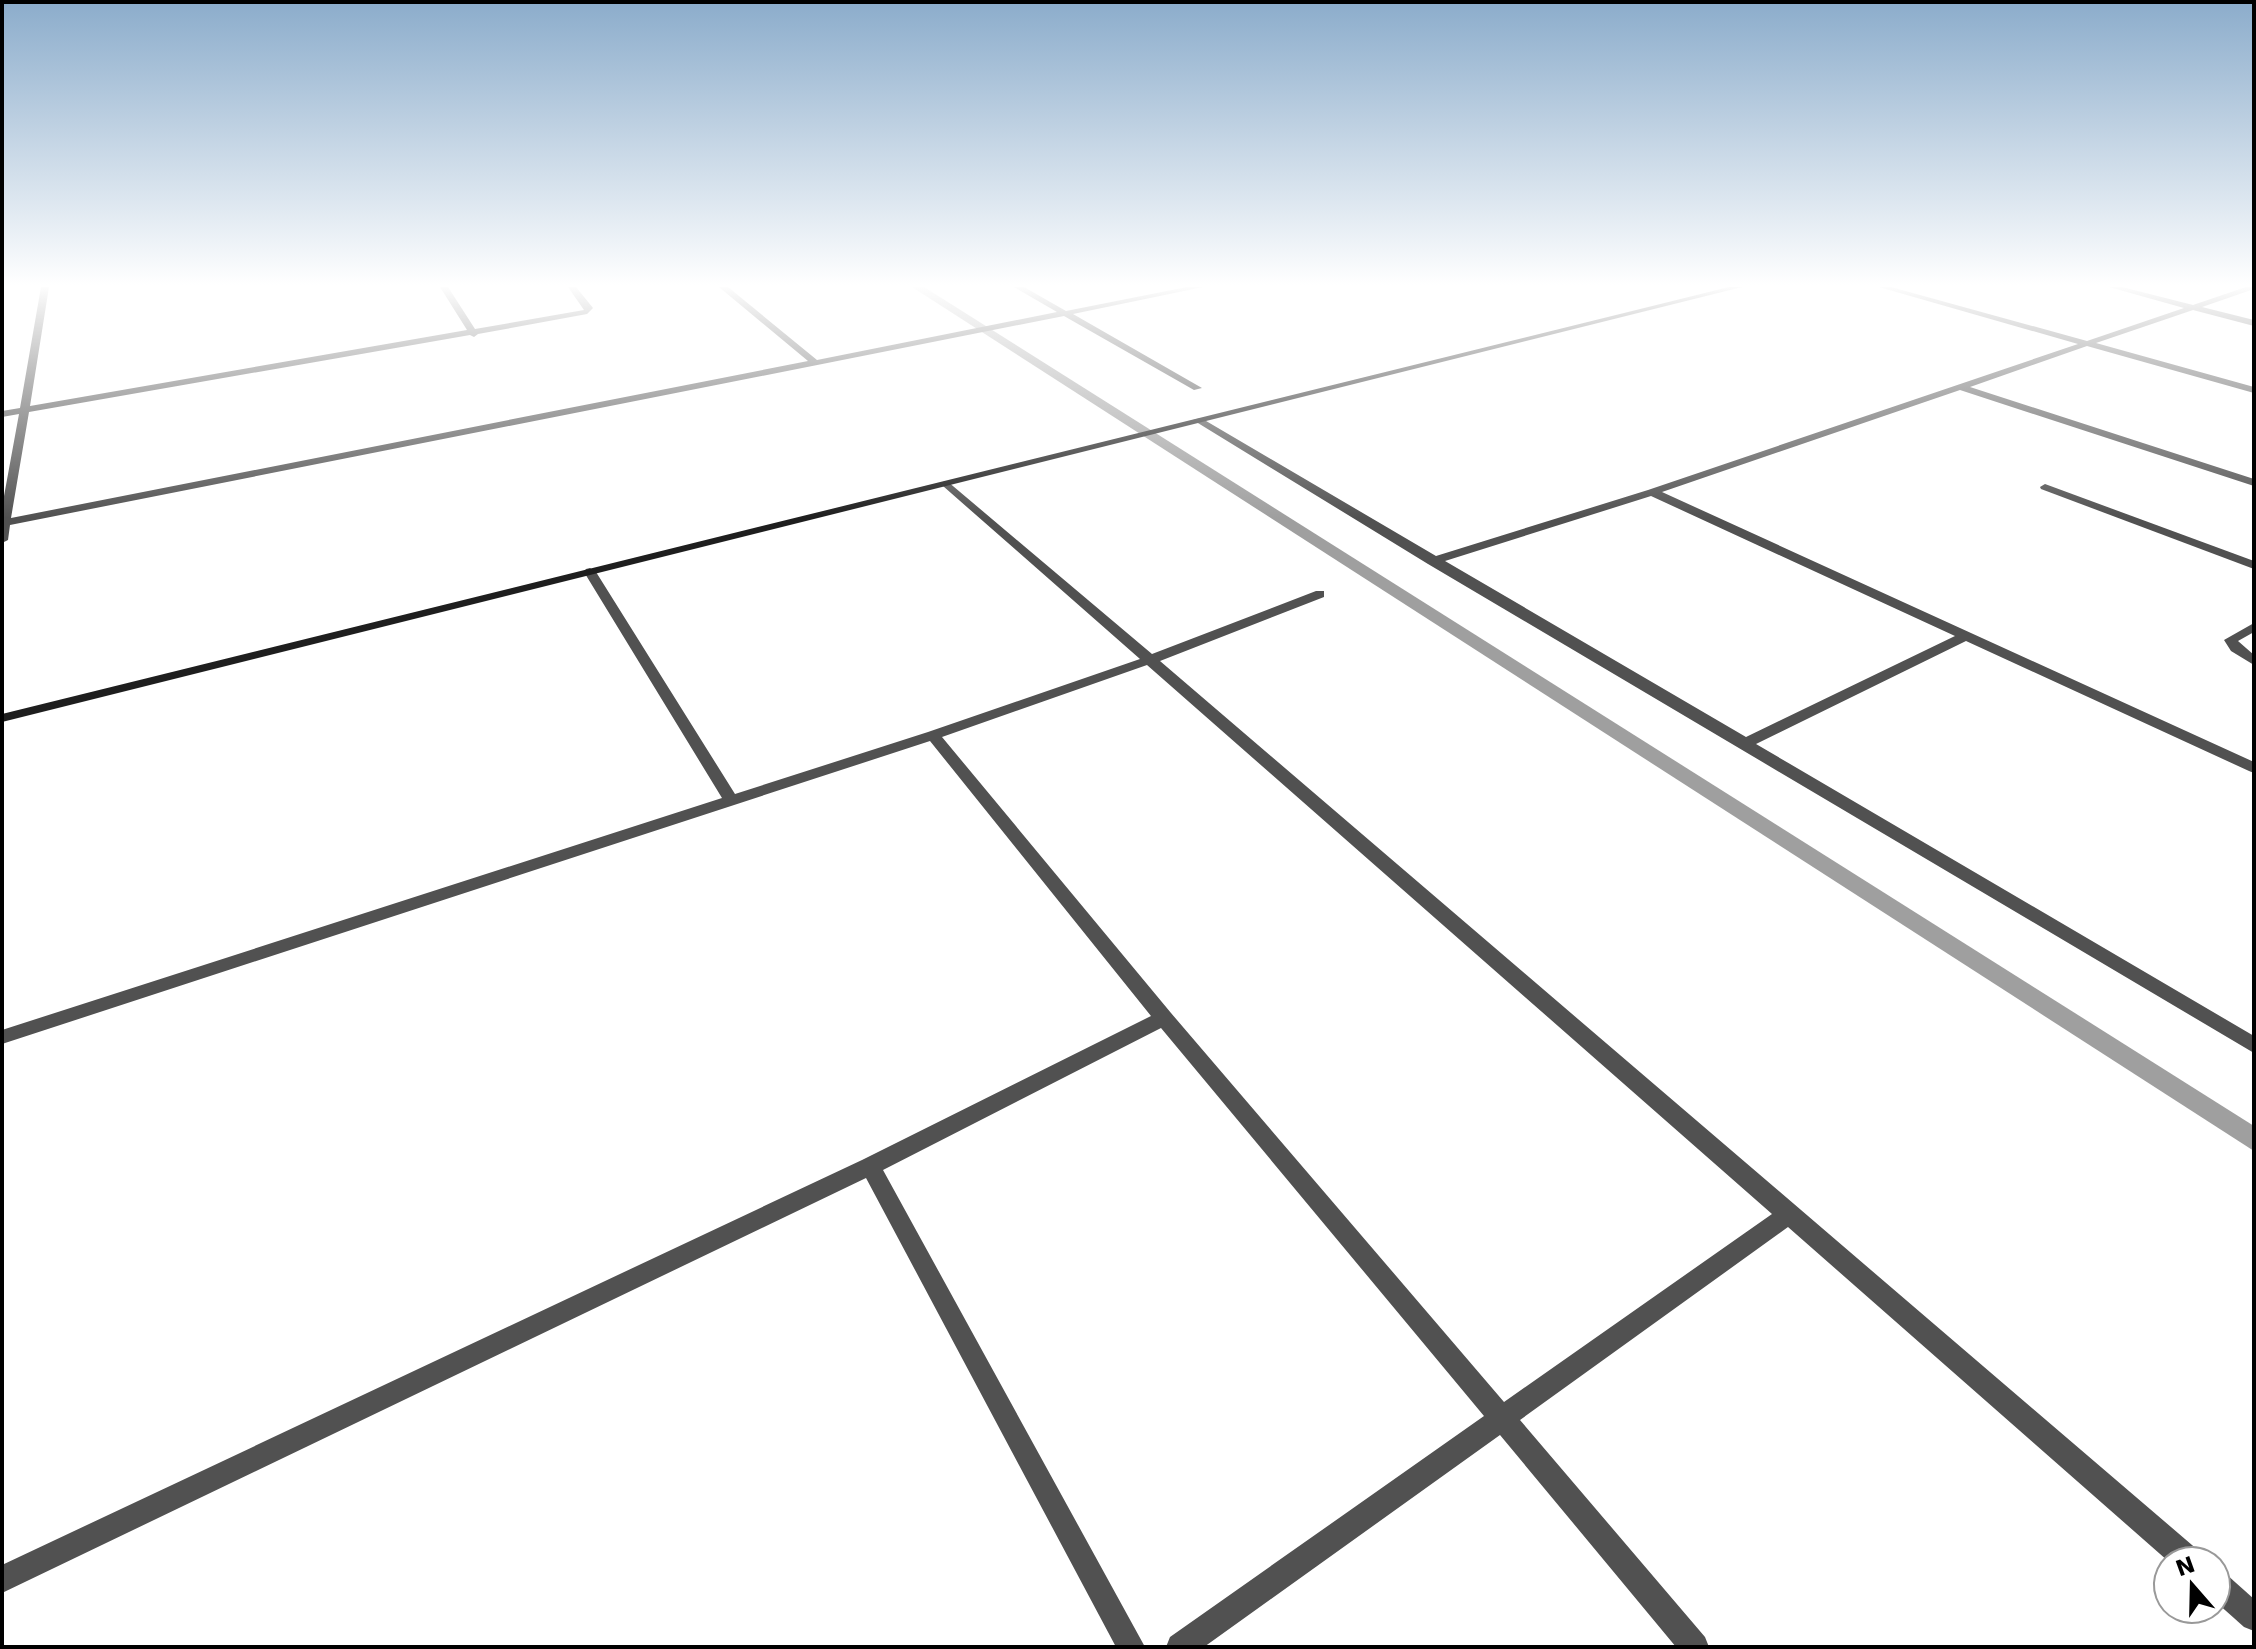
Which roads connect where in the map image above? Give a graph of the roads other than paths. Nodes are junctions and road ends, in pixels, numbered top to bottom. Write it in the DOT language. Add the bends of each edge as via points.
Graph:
graph roads {
  1 [pos="32,364"];
  2 [pos="297,364"];
  3 [pos="804,364"];
  4 [pos="1155,364"];
  5 [pos="1426,364"];
  6 [pos="2029,364"];
  7 [pos="2163,364"];
  8 [pos="1961,387"];
  9 [pos="1197,388"];
  10 [pos="2254,390"];
  11 [pos="24,410"];
  12 [pos="2,414"];
  13 [pos="1198,420"];
  14 [pos="2254,483"];
  15 [pos="947,484"];
  16 [pos="2045,487"];
  17 [pos="1652,492"];
  18 [pos="4,523"];
  19 [pos="2,540"];
  20 [pos="1432,561"];
  21 [pos="2254,565"];
  22 [pos="590,572"];
  23 [pos="1320,594"];
  24 [pos="2254,627"];
  25 [pos="1967,635"];
  26 [pos="1150,660"];
  27 [pos="2254,661"];
  28 [pos="2,718"];
  29 [pos="933,735"];
  30 [pos="1744,744"];
  31 [pos="2254,768"];
  32 [pos="731,800"];
  33 [pos="1164,1018"];
  34 [pos="2,1037"];
  35 [pos="2254,1045"];
  36 [pos="870,1166"];
  37 [pos="1788,1215"];
  38 [pos="1502,1416"];
  39 [pos="2170,1545"];
  40 [pos="2,1579"];
  41 [pos="2232,1598"];
  42 [pos="2254,1617"];
  43 [pos="1131,1647"];
  44 [pos="1180,1647"];
  45 [pos="1695,1647"];
  1 -- 11 [label="street"];
  2 -- 11 [label="street"];
  3 -- 18 [label="street"];
  4 -- 9 [label="street"];
  5 -- 13 [label="main road"];
  6 -- 8 [label="street"];
  7 -- 10 [label="street"];
  8 -- 14 [label="street"];
  8 -- 17 [label="street"];
  11 -- 12 [label="street"];
  11 -- 18 [label="street"];
  13 -- 15 [label="main road"];
  13 -- 20 [label="street"];
  15 -- 22 [label="main road"];
  15 -- 26 [label="street"];
  16 -- 21 [label="street"];
  17 -- 20 [label="street"];
  17 -- 25 [label="street"];
  18 -- 19 [label="street"];
  20 -- 30 [label="street"];
  22 -- 28 [label="main road"];
  22 -- 32 [label="street"];
  23 -- 26 [label="street"];
  24 -- 27 [label="street" via="2231,640"];
  25 -- 30 [label="street"];
  25 -- 31 [label="street"];
  26 -- 29 [label="street"];
  26 -- 37 [label="street"];
  29 -- 32 [label="street"];
  29 -- 33 [label="street"];
  30 -- 35 [label="street"];
  32 -- 34 [label="street"];
  33 -- 36 [label="street"];
  33 -- 38 [label="street"];
  36 -- 40 [label="street"];
  36 -- 43 [label="street"];
  37 -- 38 [label="street"];
  37 -- 39 [label="street"];
  38 -- 44 [label="street"];
  38 -- 45 [label="street"];
  41 -- 42 [label="street"];
}
